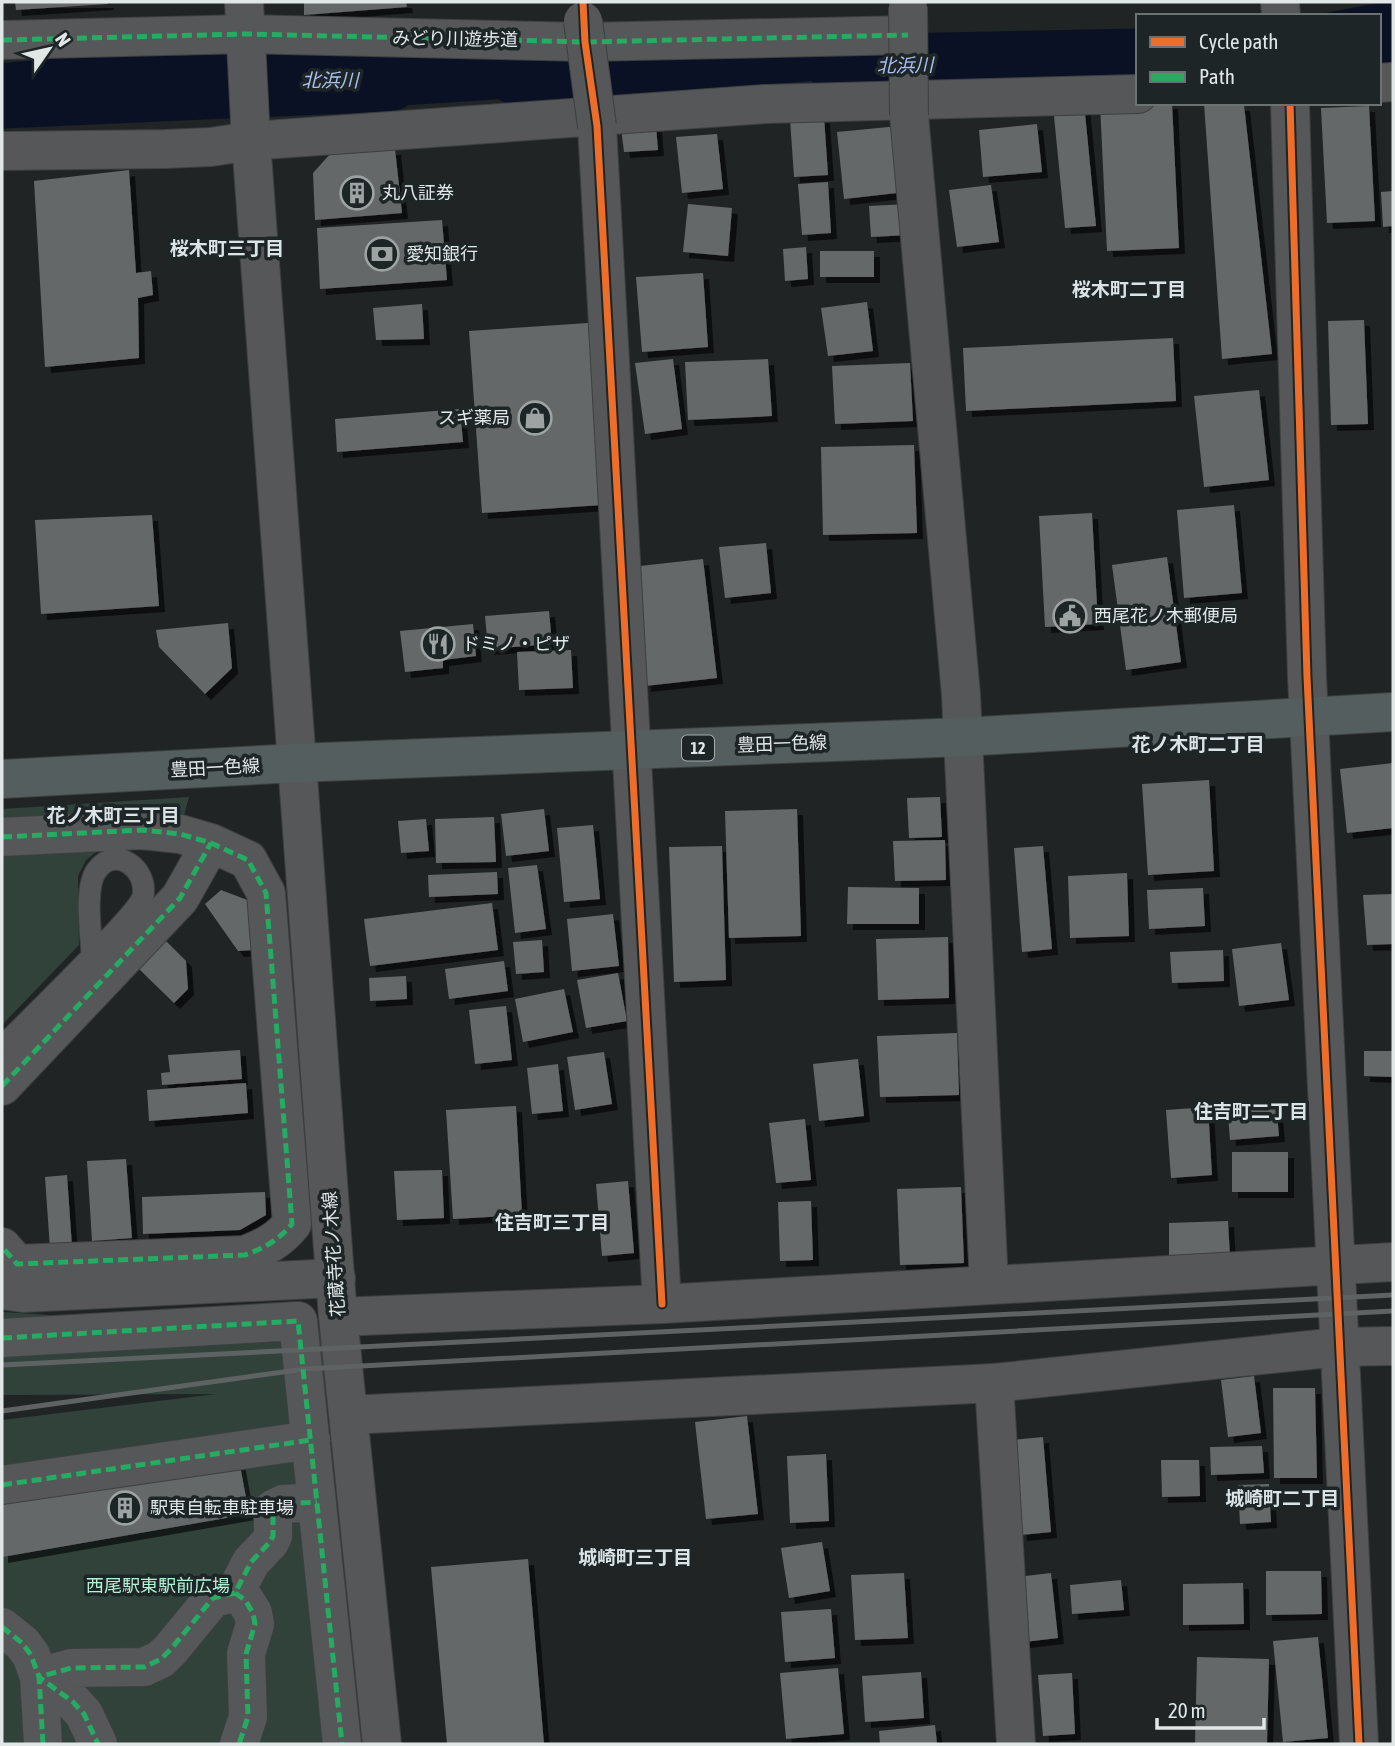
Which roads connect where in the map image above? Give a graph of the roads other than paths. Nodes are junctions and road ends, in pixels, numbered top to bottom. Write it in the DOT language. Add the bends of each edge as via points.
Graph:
graph roads {
  1 [pos="908,15"];
  2 [pos="583,21"];
  3 [pos="246,25"];
  4 [pos="2,40"];
  5 [pos="1136,94"];
  6 [pos="1290,105"];
  7 [pos="250,127"];
  8 [pos="2,151"];
  9 [pos="1393,712"];
  10 [pos="1309,716"];
  11 [pos="963,737"];
  12 [pos="633,750"];
  13 [pos="296,763"];
  14 [pos="2,779"];
  15 [pos="2,837"];
  16 [pos="211,843"];
  17 [pos="92,954"];
  18 [pos="2,1047"];
  19 [pos="2,1086"];
  20 [pos="2,1247"];
  21 [pos="1393,1262"];
  22 [pos="1336,1264"];
  23 [pos="336,1278"];
  24 [pos="989,1284"];
  25 [pos="2,1287"];
  26 [pos="662,1304"];
  27 [pos="338,1317"];
  28 [pos="2,1338"];
  29 [pos="1393,1346"];
  30 [pos="1339,1347"];
  31 [pos="994,1382"];
  32 [pos="348,1415"];
  33 [pos="311,1440"];
  34 [pos="2,1485"];
  35 [pos="317,1502"];
  36 [pos="235,1593"];
  37 [pos="2,1628"];
  38 [pos="40,1677"];
  39 [pos="43,1744"];
  40 [pos="98,1744"];
  41 [pos="239,1744"];
  42 [pos="342,1744"];
  43 [pos="382,1744"];
  44 [pos="1016,1744"];
  45 [pos="1359,1744"];
  1 -- 2 [label="street, みどり川遊歩道"];
  1 -- 11 [label="street, bridge" via="909,115"];
  2 -- 3 [label="street, みどり川遊歩道"];
  2 -- 12 [label="street, bridge" via="597,126"];
  3 -- 4 [label="street, みどり川遊歩道"];
  3 -- 7 [label="street, 花蔵寺花ノ木線"];
  5 -- 7 [label="street" via="766,104"];
  6 -- 10 [label="street"];
  7 -- 8 [label="street" via="211,147"];
  7 -- 13 [label="street, 花蔵寺花ノ木線"];
  9 -- 10 [label="main road, 豊田一色線 / 12"];
  10 -- 11 [label="main road, 豊田一色線 / 12"];
  10 -- 22 [label="street"];
  11 -- 12 [label="main road, 豊田一色線 / 12"];
  11 -- 24 [label="street"];
  12 -- 13 [label="main road, 豊田一色線 / 12"];
  12 -- 26 [label="street"];
  13 -- 14 [label="main road, 豊田一色線 / 12"];
  13 -- 23 [label="street, 花蔵寺花ノ木線"];
  15 -- 16 [label="street" via="142,830"];
  16 -- 19 [label="street" via="180,898"];
  16 -- 20 [label="street" via="248,860 266,893 292,1224 282,1236 245,1255 17,1264"];
  17 -- 18 [label="lane"];
  21 -- 22 [label="street"];
  22 -- 24 [label="street"];
  22 -- 30 [label="street"];
  23 -- 25 [label="street" via="23,1293"];
  23 -- 27 [label="street, 花蔵寺花ノ木線"];
  24 -- 26 [label="street"];
  26 -- 27 [label="street"];
  27 -- 32 [label="street, 花蔵寺花ノ木線"];
  28 -- 33 [label="street" via="298,1321"];
  29 -- 30 [label="street"];
  30 -- 31 [label="street"];
  30 -- 45 [label="street"];
  31 -- 32 [label="street"];
  31 -- 44 [label="street"];
  32 -- 43 [label="street, 花蔵寺花ノ木線"];
  33 -- 34 [label="street"];
  33 -- 35 [label="street"];
  35 -- 36 [label="street" via="273,1509 271,1542 251,1562"];
  35 -- 42 [label="street"];
  36 -- 38 [label="street" via="213,1598 161,1659 144,1667 71,1668"];
  36 -- 41 [label="street" via="253,1613 255,1624 246,1654 248,1717"];
  37 -- 38 [label="street" via="22,1643"];
  38 -- 39 [label="street"];
  38 -- 40 [label="street" via="74,1702"];
}
